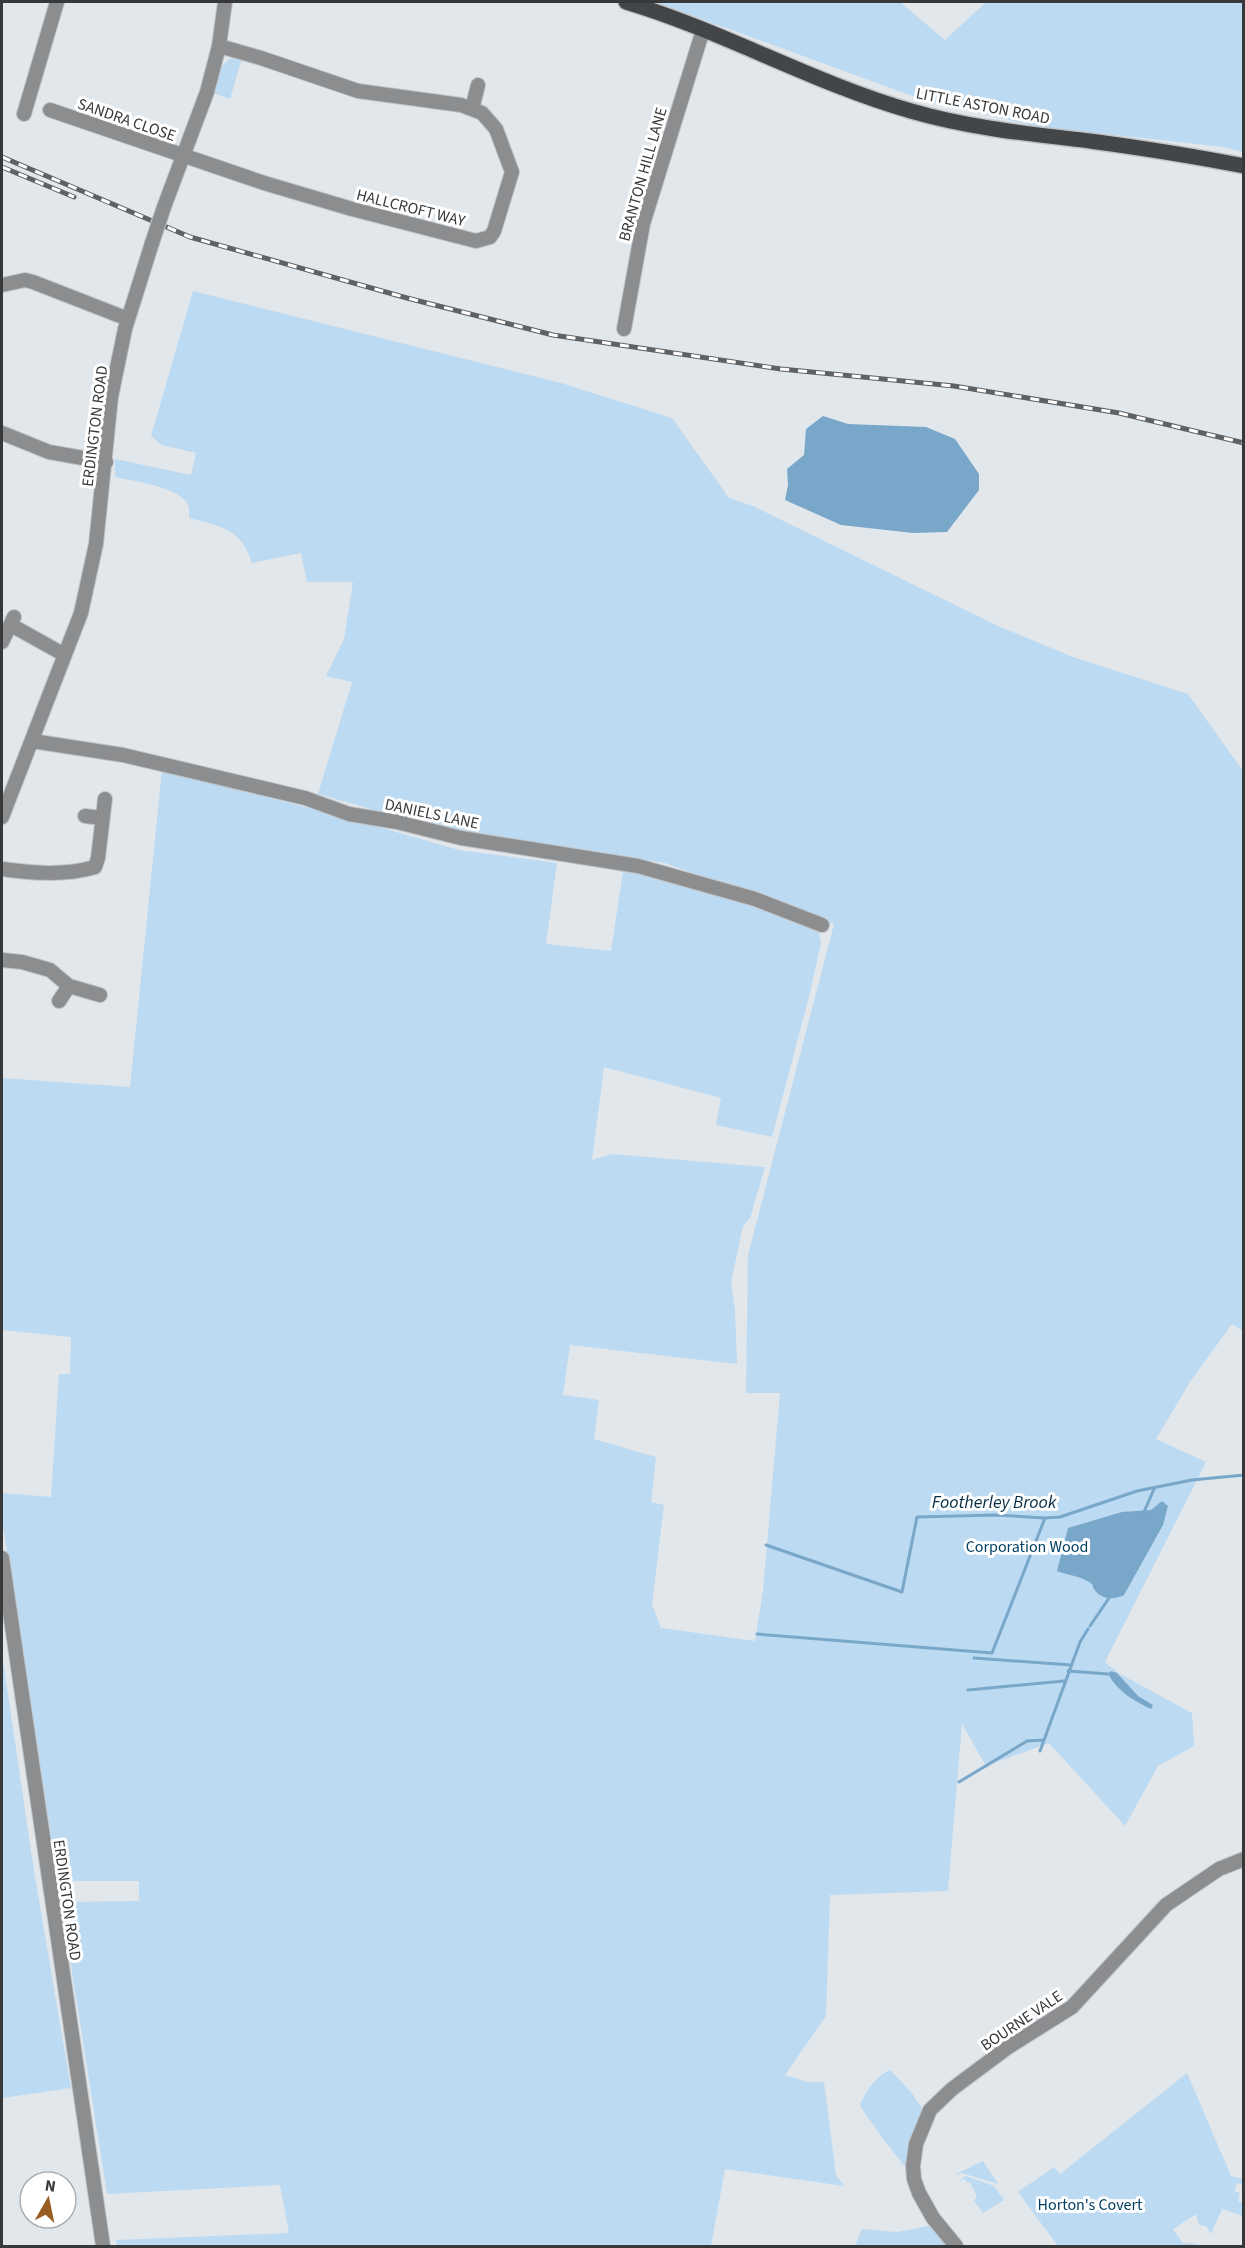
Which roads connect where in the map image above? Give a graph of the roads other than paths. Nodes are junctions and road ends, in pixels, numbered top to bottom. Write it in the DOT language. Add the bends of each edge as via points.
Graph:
graph roads {
  1 [pos="57,2"];
  2 [pos="225,2"];
  3 [pos="626,2"];
  4 [pos="703,30"];
  5 [pos="219,46"];
  6 [pos="478,85"];
  7 [pos="472,109"];
  8 [pos="56,110"];
  9 [pos="24,114"];
  10 [pos="184,155"];
  11 [pos="1244,166"];
  12 [pos="2,285"];
  13 [pos="128,319"];
  14 [pos="624,329"];
  15 [pos="2,433"];
  16 [pos="105,462"];
  17 [pos="2,642"];
  18 [pos="63,654"];
  19 [pos="32,741"];
  20 [pos="105,799"];
  21 [pos="86,816"];
  22 [pos="2,818"];
  23 [pos="102,818"];
  24 [pos="2,869"];
  25 [pos="822,925"];
  26 [pos="2,960"];
  27 [pos="69,986"];
  28 [pos="100,995"];
  29 [pos="59,1001"];
  30 [pos="2,1558"];
  31 [pos="1244,1859"];
  32 [pos="103,2247"];
  33 [pos="956,2247"];
  1 -- 9 [label="street"];
  2 -- 5 [label="street, ERDINGTON ROAD"];
  3 -- 4 [label="main road, LITTLE ASTON ROAD"];
  4 -- 11 [label="main road, LITTLE ASTON ROAD" via="841,88 945,120"];
  4 -- 14 [label="street, BRANTON HILL LANE" via="643,224"];
  5 -- 7 [label="street, HALLCROFT WAY" via="358,91"];
  5 -- 10 [label="street, ERDINGTON ROAD"];
  6 -- 7 [label="street"];
  7 -- 10 [label="street, HALLCROFT WAY" via="482,113 496,129 512,172 494,231 490,237 477,241 352,209"];
  8 -- 10 [label="street, SANDRA CLOSE"];
  10 -- 13 [label="street, ERDINGTON ROAD, bridge"];
  12 -- 13 [label="street" via="33,282"];
  13 -- 16 [label="street, ERDINGTON ROAD" via="111,397"];
  15 -- 16 [label="street" via="50,452"];
  16 -- 18 [label="street, ERDINGTON ROAD" via="96,544 81,613"];
  17 -- 18 [label="street" via="12,621"];
  18 -- 19 [label="street, ERDINGTON ROAD"];
  19 -- 22 [label="street, ERDINGTON ROAD"];
  19 -- 25 [label="street, DANIELS LANE" via="123,755 305,798 349,814 461,838 638,866 755,899"];
  20 -- 23 [label="street"];
  21 -- 23 [label="street"];
  23 -- 24 [label="street" via="94,867 34,873"];
  26 -- 27 [label="street" via="50,970"];
  27 -- 28 [label="street"];
  27 -- 29 [label="street"];
  30 -- 32 [label="street, ERDINGTON ROAD"];
  31 -- 33 [label="street, BOURNE VALE" via="1219,1869 1166,1905 1072,2007 1007,2048 930,2110 916,2144 915,2179 933,2218"];
}
